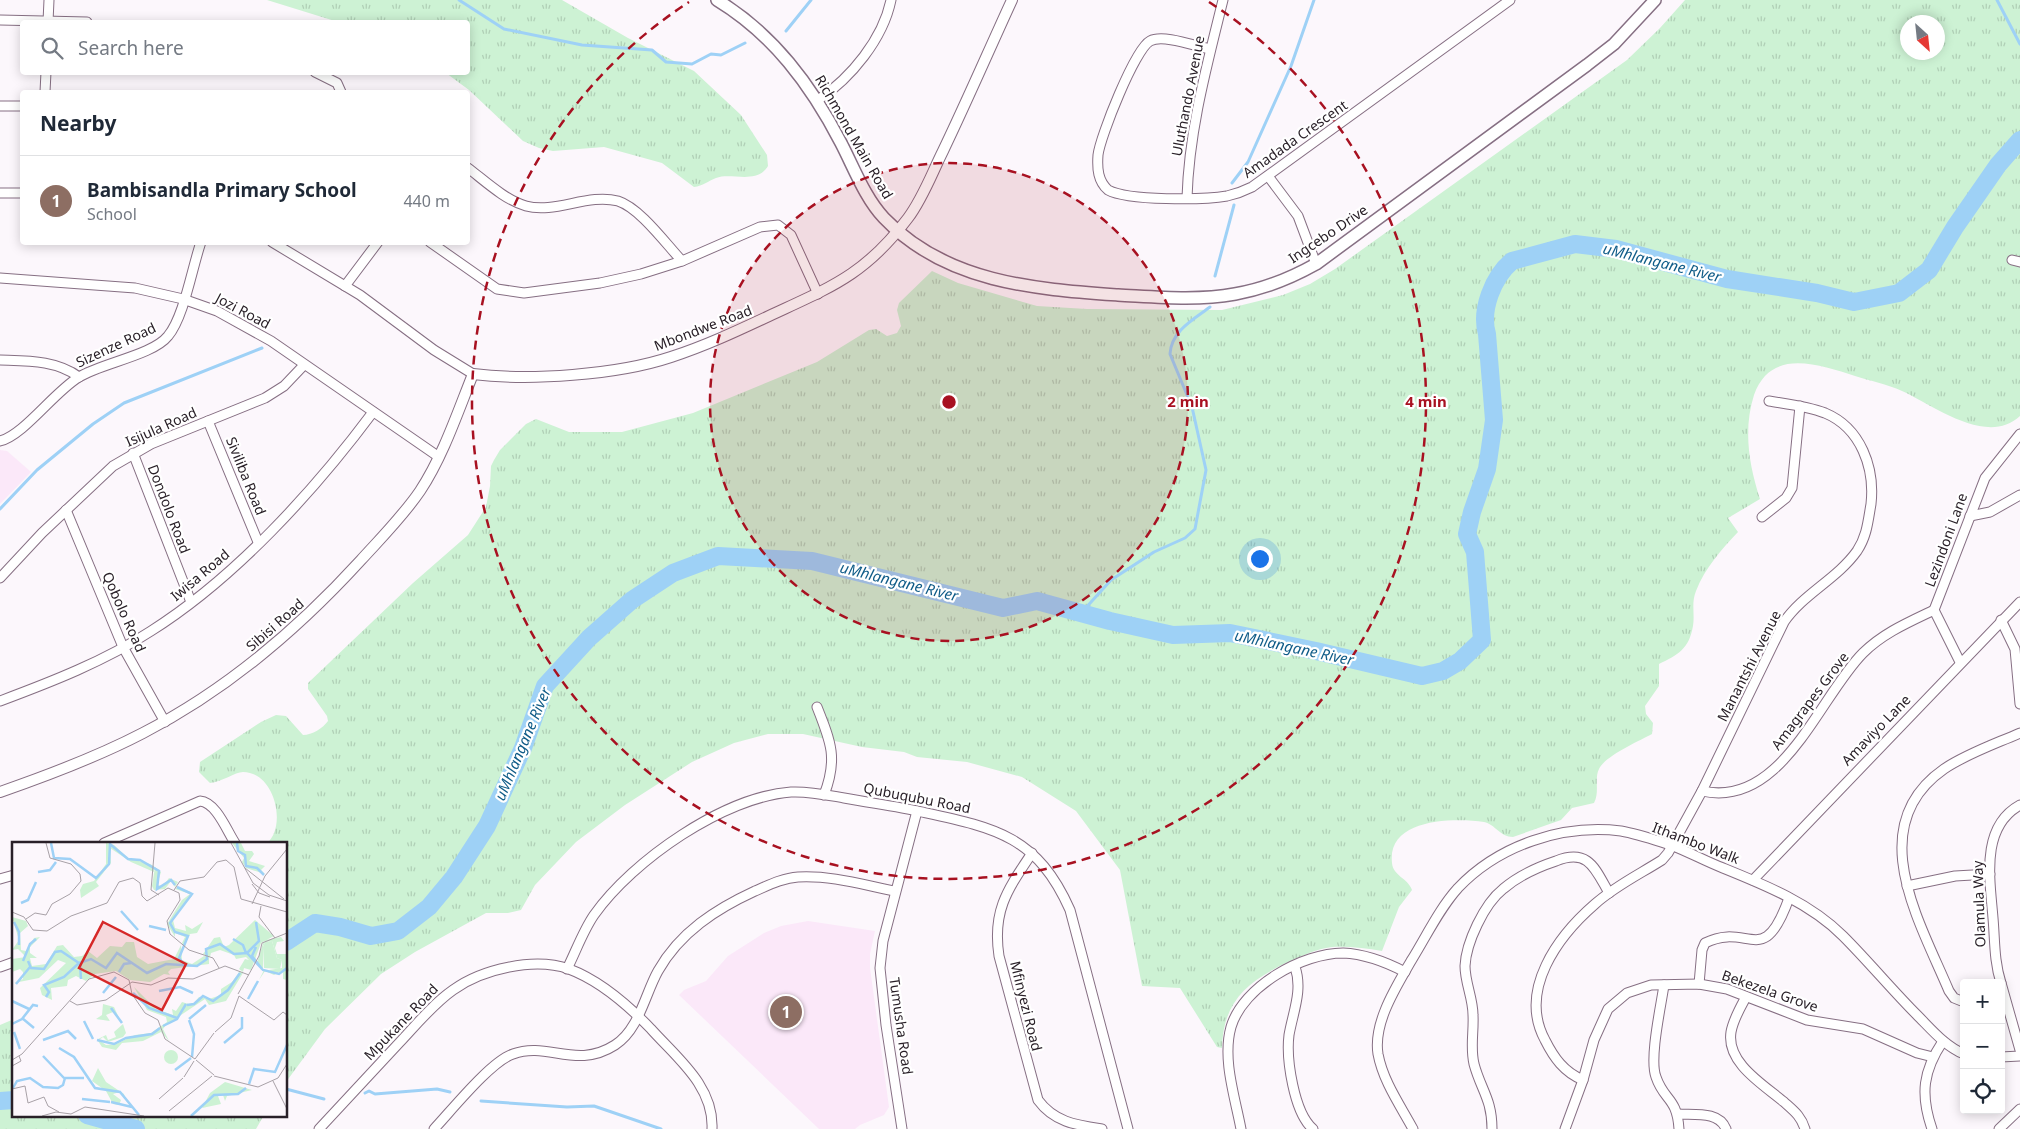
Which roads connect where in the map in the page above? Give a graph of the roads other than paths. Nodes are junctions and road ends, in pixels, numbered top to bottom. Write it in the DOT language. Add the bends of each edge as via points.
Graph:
graph roads {
  1 [pos="49,0"];
  2 [pos="717,0"];
  3 [pos="891,0"];
  4 [pos="1012,0"];
  5 [pos="1222,0"];
  6 [pos="1510,0"];
  7 [pos="1655,0"];
  8 [pos="0,20"];
  9 [pos="48,20"];
  10 [pos="20,21"];
  11 [pos="1210,49"];
  12 [pos="46,75"];
  13 [pos="321,75"];
  14 [pos="45,90"];
  15 [pos="340,90"];
  16 [pos="818,100"];
  17 [pos="0,106"];
  18 [pos="20,106"];
  19 [pos="470,169"];
  20 [pos="1268,176"];
  21 [pos="0,193"];
  22 [pos="20,193"];
  23 [pos="1187,198"];
  24 [pos="898,231"];
  25 [pos="199,245"];
  26 [pos="277,245"];
  27 [pos="376,245"];
  28 [pos="434,245"];
  29 [pos="682,261"];
  30 [pos="1316,264"];
  31 [pos="0,278"];
  32 [pos="345,286"];
  33 [pos="818,294"];
  34 [pos="183,299"];
  35 [pos="0,360"];
  36 [pos="304,365"];
  37 [pos="473,374"];
  38 [pos="79,377"];
  39 [pos="1769,401"];
  40 [pos="1800,406"];
  41 [pos="373,412"];
  42 [pos="208,420"];
  43 [pos="2020,434"];
  44 [pos="0,441"];
  45 [pos="133,453"];
  46 [pos="439,458"];
  47 [pos="2020,495"];
  48 [pos="66,510"];
  49 [pos="1970,516"];
  50 [pos="1762,517"];
  51 [pos="258,542"];
  52 [pos="0,578"];
  53 [pos="191,602"];
  54 [pos="2020,602"];
  55 [pos="1934,610"];
  56 [pos="2001,620"];
  57 [pos="123,647"];
  58 [pos="1960,662"];
  59 [pos="2018,664"];
  60 [pos="0,700"];
  61 [pos="2020,704"];
  62 [pos="817,707"];
  63 [pos="165,722"];
  64 [pos="2020,733"];
  65 [pos="1702,791"];
  66 [pos="0,792"];
  67 [pos="824,795"];
  68 [pos="2020,805"];
  69 [pos="917,811"];
  70 [pos="106,842"];
  71 [pos="234,842"];
  72 [pos="1673,846"];
  73 [pos="1032,853"];
  74 [pos="1990,874"];
  75 [pos="12,875"];
  76 [pos="0,879"];
  77 [pos="1753,880"];
  78 [pos="1907,886"];
  79 [pos="895,891"];
  80 [pos="1610,893"];
  81 [pos="1789,898"];
  82 [pos="12,963"];
  83 [pos="0,967"];
  84 [pos="1294,967"];
  85 [pos="567,969"];
  86 [pos="1405,972"];
  87 [pos="2000,979"];
  88 [pos="1699,984"];
  89 [pos="1664,985"];
  90 [pos="1746,997"];
  91 [pos="2005,998"];
  92 [pos="1960,1001"];
  93 [pos="637,1015"];
  94 [pos="1943,1041"];
  95 [pos="2020,1050"];
  96 [pos="1960,1052"];
  97 [pos="2020,1056"];
  98 [pos="1932,1057"];
  99 [pos="2005,1057"];
  100 [pos="1583,1080"];
  101 [pos="2020,1110"];
  102 [pos="1678,1114"];
  103 [pos="319,1129"];
  104 [pos="434,1129"];
  105 [pos="712,1129"];
  106 [pos="902,1129"];
  107 [pos="1102,1129"];
  108 [pos="1128,1129"];
  109 [pos="1241,1129"];
  110 [pos="1313,1129"];
  111 [pos="1413,1129"];
  112 [pos="1492,1129"];
  113 [pos="1565,1129"];
  114 [pos="1679,1129"];
  115 [pos="1726,1129"];
  116 [pos="1805,1129"];
  117 [pos="1932,1129"];
  118 [pos="1999,1129"];
  1 -- 9 [label="street"];
  2 -- 16 [label="main road, Richmond Main Road" via="756,28 790,62"];
  3 -- 16 [label="street" via="887,18 874,42 836,86"];
  4 -- 24 [label="street, Mbondwe Road" via="923,192"];
  5 -- 11 [label="street, Uluthando Avenue"];
  6 -- 20 [label="street, Amadada Crescent"];
  7 -- 30 [label="main road, Ingcebo Drive" via="1614,44 1588,65"];
  8 -- 10 [label="street"];
  11 -- 23 [label="street, Uluthando Avenue" via="1190,149"];
  11 -- 23 [label="street, Amadada Crescent" via="1160,39 1151,40 1142,47 1098,153 1100,181 1114,193"];
  12 -- 14 [label="street"];
  13 -- 15 [label="street" via="337,83"];
  16 -- 24 [label="main road, Richmond Main Road" via="877,210"];
  17 -- 18 [label="street"];
  19 -- 29 [label="street" via="527,206 600,201 623,203"];
  20 -- 23 [label="street, Amadada Crescent" via="1233,194"];
  20 -- 30 [label="street" via="1298,216"];
  21 -- 22 [label="street"];
  24 -- 30 [label="main road, Ingcebo Drive" via="933,256 981,276 1010,284 1080,292 1160,298 1221,296 1263,288"];
  24 -- 33 [label="street, Mbondwe Road" via="860,269"];
  25 -- 34 [label="street, Sizenze Road"];
  26 -- 32 [label="street, Mbondwe Road"];
  27 -- 32 [label="street"];
  28 -- 29 [label="street" via="498,289 514,293 600,283"];
  29 -- 33 [label="street" via="760,226 778,225 788,231 795,242"];
  31 -- 34 [label="street, Jozi Road" via="135,288"];
  32 -- 37 [label="street, Mbondwe Road"];
  33 -- 37 [label="street, Mbondwe Road" via="698,347 648,363 524,378"];
  34 -- 36 [label="street, Jozi Road" via="217,311 249,328"];
  34 -- 38 [label="street, Sizenze Road" via="177,321 165,339 142,352"];
  35 -- 38 [label="street" via="54,364"];
  36 -- 41 [label="street, Jozi Road"];
  36 -- 42 [label="street, Isijula Road" via="274,393"];
  37 -- 46 [label="street, Sibisi Road"];
  38 -- 44 [label="street, Sizenze Road" via="50,399 15,434"];
  39 -- 40 [label="street, Manantshi Avenue"];
  40 -- 50 [label="street" via="1792,488 1786,498"];
  40 -- 65 [label="street, Manantshi Avenue" via="1836,419 1864,451 1872,480 1867,530 1863,542 1847,563 1784,622"];
  41 -- 46 [label="street, Jozi Road"];
  41 -- 51 [label="street, Iwisa Road" via="327,470"];
  42 -- 45 [label="street, Isijula Road"];
  42 -- 51 [label="street, Siviliba Road"];
  43 -- 49 [label="street, Lezindoni Lane" via="1985,478"];
  45 -- 48 [label="street, Isijula Road" via="104,473"];
  45 -- 53 [label="street, Dondolo Road"];
  46 -- 63 [label="street, Sibisi Road" via="407,507 298,625 246,668"];
  47 -- 49 [label="street" via="1990,512"];
  48 -- 52 [label="street, Isijula Road"];
  48 -- 57 [label="street, Qobolo Road"];
  49 -- 55 [label="street, Lezindoni Lane"];
  51 -- 53 [label="street, Iwisa Road"];
  53 -- 57 [label="street, Iwisa Road" via="152,631"];
  54 -- 56 [label="street, Amaviyo Lane"];
  55 -- 58 [label="street"];
  55 -- 65 [label="street, Amagrapes Grove" via="1883,636 1862,655 1790,753 1766,776 1726,792"];
  56 -- 58 [label="street, Amaviyo Lane"];
  56 -- 59 [label="street" via="2014,643"];
  57 -- 60 [label="street, Iwisa Road" via="69,673"];
  57 -- 63 [label="street, Qobolo Road"];
  58 -- 77 [label="street, Amaviyo Lane"];
  59 -- 61 [label="street"];
  62 -- 67 [label="street" via="832,751 830,780"];
  63 -- 66 [label="street, Sibisi Road" via="90,759"];
  64 -- 78 [label="street" via="1950,766 1930,781 1920,794 1902,829 1901,857"];
  65 -- 72 [label="street, Manantshi Avenue"];
  67 -- 69 [label="street, Qubuqubu Road"];
  67 -- 85 [label="street, Qubuqubu Road" via="794,792 762,797 706,821 673,840 640,866 607,900 585,931"];
  68 -- 74 [label="street, Olamula Way" via="2005,816 1997,828"];
  69 -- 73 [label="street, Qubuqubu Road" via="991,829"];
  69 -- 79 [label="street, Tumusha Road"];
  70 -- 71 [label="street" via="200,801 205,801 213,809"];
  72 -- 77 [label="street, Ithambo Walk"];
  72 -- 80 [label="street, Manantshi Avenue" via="1662,860"];
  72 -- 86 [label="street, Ithambo Walk" via="1622,831 1582,831 1548,836 1504,853 1457,889"];
  73 -- 107 [label="street, Mfinyezi Road" via="1010,885 1000,908 996,938 1001,965 1038,1100 1059,1120"];
  73 -- 108 [label="street, Qubuqubu Road" via="1054,877 1070,910"];
  74 -- 78 [label="street" via="1955,876"];
  74 -- 87 [label="street, Olamula Way" via="1994,954"];
  75 -- 76 [label="street"];
  77 -- 81 [label="street, Ithambo Walk"];
  78 -- 92 [label="street" via="1949,991"];
  79 -- 93 [label="street" via="825,878 798,877 743,896 712,913 685,936 658,970"];
  79 -- 106 [label="street, Tumusha Road" via="882,947 880,978"];
  80 -- 100 [label="street, Manantshi Avenue" via="1564,937 1544,970 1536,994 1537,1018 1545,1040 1565,1070"];
  80 -- 112 [label="street" via="1586,859 1577,856 1559,859 1502,890 1474,933 1467,948 1465,967 1474,1016 1471,1048 1490,1102"];
  81 -- 88 [label="street" via="1778,925 1768,936 1758,940 1721,938 1706,943 1702,950"];
  81 -- 94 [label="street, Ithambo Walk" via="1810,909 1842,935"];
  82 -- 83 [label="street"];
  84 -- 86 [label="street" via="1318,957 1346,953 1371,958"];
  84 -- 109 [label="street" via="1250,994 1238,1010 1231,1028 1231,1076"];
  84 -- 110 [label="street" via="1298,985 1289,1052 1298,1107 1303,1119"];
  85 -- 93 [label="street, Mpukane Road" via="592,980"];
  85 -- 103 [label="street, Mpukane Road" via="514,966 486,973 454,989 407,1034"];
  86 -- 111 [label="street, Ithambo Walk" via="1383,1019 1378,1053 1388,1083"];
  88 -- 89 [label="street, Bekezela Grove"];
  88 -- 90 [label="street, Bekezela Grove" via="1727,989"];
  89 -- 100 [label="street, Bekezela Grove" via="1635,989 1608,1009 1594,1040"];
  89 -- 102 [label="street" via="1654,1067 1658,1083 1674,1103"];
  90 -- 98 [label="street, Bekezela Grove" via="1807,1020 1863,1029"];
  90 -- 116 [label="street" via="1731,1032 1733,1053 1746,1070 1794,1110"];
  91 -- 95 [label="street, Olamula Way"];
  93 -- 104 [label="street" via="624,1038 600,1053 581,1057 536,1051 510,1054 496,1064"];
  93 -- 105 [label="street, Mpukane Road" via="698,1080 711,1113"];
  94 -- 96 [label="street, Ithambo Walk"];
  94 -- 98 [label="street"];
  97 -- 99 [label="street"];
  98 -- 117 [label="street" via="1927,1069 1926,1090"];
  100 -- 113 [label="street, Bekezela Grove"];
  101 -- 118 [label="street"];
  102 -- 114 [label="street"];
  102 -- 115 [label="street" via="1717,1118"];
}
